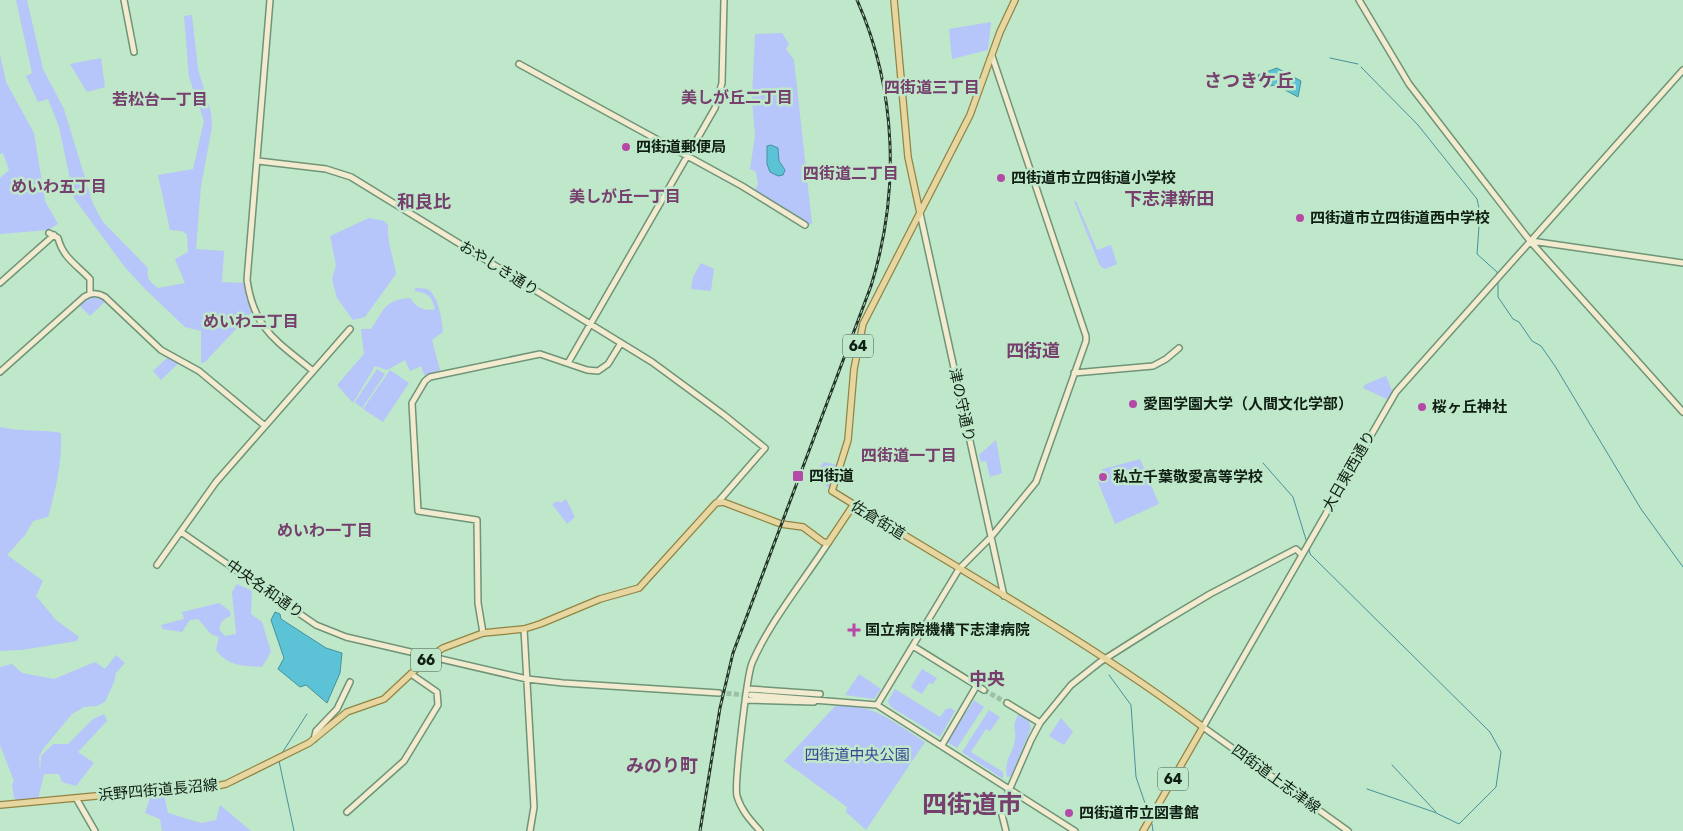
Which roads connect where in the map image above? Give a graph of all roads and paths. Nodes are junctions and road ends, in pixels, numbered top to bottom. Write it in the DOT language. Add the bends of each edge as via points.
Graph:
graph roads {
  1 [pos="124,0"];
  2 [pos="270,0"];
  3 [pos="724,0"];
  4 [pos="894,0"];
  5 [pos="1015,0"];
  6 [pos="1359,0"];
  7 [pos="134,52"];
  8 [pos="992,56"];
  9 [pos="520,64"];
  10 [pos="1683,70"];
  11 [pos="688,156"];
  12 [pos="258,161"];
  13 [pos="920,213"];
  14 [pos="805,225"];
  15 [pos="1530,241"];
  16 [pos="1683,263"];
  17 [pos="0,283"];
  18 [pos="90,294"];
  19 [pos="590,324"];
  20 [pos="350,329"];
  21 [pos="621,343"];
  22 [pos="1179,348"];
  23 [pos="568,363"];
  24 [pos="313,371"];
  25 [pos="0,372"];
  26 [pos="1074,373"];
  27 [pos="1683,412"];
  28 [pos="264,426"];
  29 [pos="718,502"];
  30 [pos="854,504"];
  31 [pos="181,532"];
  32 [pos="991,537"];
  33 [pos="828,543"];
  34 [pos="1301,554"];
  35 [pos="156,565"];
  36 [pos="959,570"];
  37 [pos="1004,597"];
  38 [pos="524,629"];
  39 [pos="483,632"];
  40 [pos="913,646"];
  41 [pos="429,657"];
  42 [pos="1106,658"];
  43 [pos="411,674"];
  44 [pos="527,679"];
  45 [pos="350,682"];
  46 [pos="978,686"];
  47 [pos="748,689"];
  48 [pos="984,690"];
  49 [pos="719,694"];
  50 [pos="820,694"];
  51 [pos="749,697"];
  52 [pos="1007,703"];
  53 [pos="877,705"];
  54 [pos="1040,723"];
  55 [pos="1203,727"];
  56 [pos="314,739"];
  57 [pos="942,746"];
  58 [pos="1010,789"];
  59 [pos="76,798"];
  60 [pos="0,805"];
  61 [pos="347,812"];
  62 [pos="95,831"];
  63 [pos="530,831"];
  64 [pos="760,831"];
  65 [pos="1006,831"];
  66 [pos="1075,831"];
  67 [pos="1143,831"];
  68 [pos="1348,831"];
  1 -- 7 [label="street"];
  2 -- 12 [label="street"];
  3 -- 11 [label="street" via="721,90 710,120"];
  4 -- 13 [label="main road" via="908,157"];
  5 -- 8 [label="main road"];
  6 -- 15 [label="street" via="1409,84"];
  8 -- 13 [label="main road" via="970,115"];
  8 -- 26 [label="street" via="1086,336"];
  9 -- 11 [label="street"];
  10 -- 15 [label="street, 大日東西通り"];
  11 -- 14 [label="street"];
  11 -- 19 [label="street"];
  12 -- 19 [label="street, おやしき通り" via="326,169 350,177"];
  12 -- 24 [label="street" via="247,280 252,307 269,333"];
  13 -- 30 [label="main road, 佐倉街道 / 64" via="868,311 860,335 848,440 832,491"];
  13 -- 32 [label="street, 津の守通り"];
  15 -- 16 [label="street"];
  15 -- 27 [label="street"];
  15 -- 34 [label="street, 大日東西通り" via="1396,392"];
  17 -- 18 [label="street" via="52,234 58,238 71,263 90,279"];
  18 -- 25 [label="street"];
  18 -- 28 [label="street" via="105,296 161,350 199,371"];
  19 -- 21 [label="street, おやしき通り"];
  19 -- 23 [label="street"];
  20 -- 24 [label="street"];
  21 -- 23 [label="street" via="608,364 598,370"];
  21 -- 29 [label="street, おやしき通り" via="662,369 765,448"];
  22 -- 26 [label="street" via="1154,366"];
  23 -- 39 [label="street" via="533,354 433,376 425,381 412,403 418,511 477,520 478,604"];
  24 -- 28 [label="street"];
  26 -- 32 [label="street" via="1040,474"];
  28 -- 31 [label="street" via="216,482"];
  29 -- 33 [label="main road" via="781,524 802,527"];
  29 -- 38 [label="main road, 浜野四街道長沼線 / 66" via="639,588 606,597"];
  30 -- 33 [label="main road"];
  30 -- 36 [label="main road, 佐倉街道 / 64"];
  31 -- 35 [label="street"];
  31 -- 41 [label="street, 中央名和通り" via="316,625 349,638"];
  32 -- 36 [label="street"];
  32 -- 37 [label="street, 津の守通り"];
  33 -- 47 [label="street" via="759,650 751,667"];
  34 -- 42 [label="street" via="1296,549 1210,594"];
  34 -- 55 [label="street, 大日東西通り"];
  36 -- 37 [label="main road, 佐倉街道 / 64"];
  36 -- 40 [label="street"];
  37 -- 42 [label="main road, 佐倉街道 / 64"];
  38 -- 39 [label="main road, 浜野四街道長沼線 / 66"];
  38 -- 44 [label="street"];
  39 -- 41 [label="main road, 浜野四街道長沼線 / 66"];
  40 -- 46 [label="street"];
  40 -- 53 [label="street"];
  41 -- 43 [label="main road, 浜野四街道長沼線 / 66"];
  41 -- 44 [label="street, 中央名和通り"];
  42 -- 54 [label="street" via="1072,685"];
  42 -- 55 [label="main road, 佐倉街道 / 64"];
  43 -- 56 [label="main road, 浜野四街道長沼線 / 66" via="384,698 341,715"];
  43 -- 61 [label="street" via="437,692 438,705 398,769"];
  44 -- 49 [label="street, 中央名和通り"];
  44 -- 63 [label="street" via="534,807"];
  45 -- 56 [label="street" via="337,709 316,731"];
  46 -- 48 [label="street"];
  46 -- 57 [label="street"];
  47 -- 50 [label="street"];
  47 -- 51 [label="street"];
  51 -- 53 [label="street" via="818,702 826,699"];
  51 -- 64 [label="street" via="736,794 746,816"];
  52 -- 54 [label="street"];
  53 -- 57 [label="street"];
  54 -- 58 [label="street"];
  55 -- 67 [label="main road, 64"];
  55 -- 68 [label="street, 四街道上志津線"];
  56 -- 59 [label="main road, 浜野四街道長沼線 / 66" via="215,788 149,790"];
  57 -- 58 [label="street"];
  58 -- 65 [label="street" via="1002,809"];
  58 -- 66 [label="street"];
  59 -- 60 [label="main road, 浜野四街道長沼線 / 66"];
  59 -- 62 [label="street"];
}
